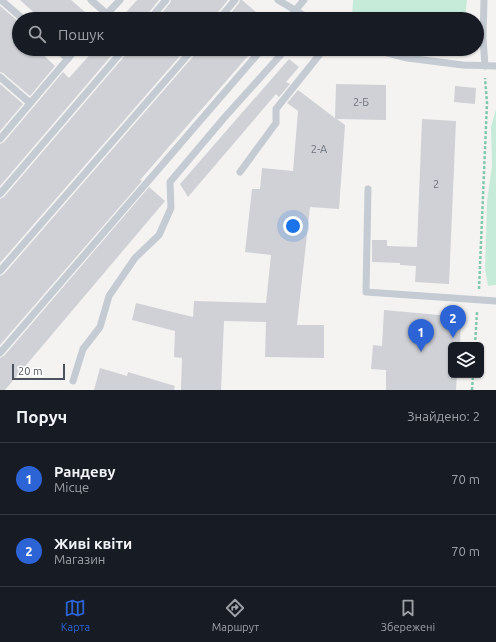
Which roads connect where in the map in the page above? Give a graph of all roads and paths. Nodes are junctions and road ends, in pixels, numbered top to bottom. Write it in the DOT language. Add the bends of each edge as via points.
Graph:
graph roads {
  1 [pos="1,0"];
  2 [pos="91,0"];
  3 [pos="120,0"];
  4 [pos="166,0"];
  5 [pos="235,0"];
  6 [pos="278,0"];
  7 [pos="304,0"];
  8 [pos="484,0"];
  9 [pos="296,10"];
  10 [pos="15,12"];
  11 [pos="102,12"];
  12 [pos="109,12"];
  13 [pos="156,12"];
  14 [pos="225,12"];
  15 [pos="299,12"];
  16 [pos="484,12"];
  17 [pos="65,56"];
  18 [pos="70,56"];
  19 [pos="118,56"];
  20 [pos="187,56"];
  21 [pos="256,56"];
  22 [pos="280,56"];
  23 [pos="318,56"];
  24 [pos="399,56"];
  25 [pos="484,56"];
  26 [pos="68,59"];
  27 [pos="484,66"];
  28 [pos="496,66"];
  29 [pos="0,77"];
  30 [pos="30,103"];
  31 [pos="0,139"];
  32 [pos="240,172"];
  33 [pos="368,189"];
  34 [pos="0,194"];
  35 [pos="0,271"];
  36 [pos="480,278"];
  37 [pos="496,301"];
  38 [pos="0,353"];
  39 [pos="473,378"];
  40 [pos="73,381"];
  41 [pos="472,390"];
  1 -- 10 [label="lane"];
  2 -- 11 [label="lane"];
  3 -- 12 [label="lane"];
  4 -- 13 [label="lane"];
  5 -- 14 [label="lane"];
  6 -- 9 [label="lane"];
  7 -- 9 [label="lane"];
  8 -- 16 [label="lane"];
  9 -- 15 [label="lane"];
  17 -- 26 [label="lane"];
  18 -- 26 [label="lane"];
  19 -- 34 [label="lane"];
  20 -- 35 [label="lane"];
  21 -- 38 [label="lane"];
  22 -- 40 [label="lane" via="170,182 171,208 159,235 135,258 108,296 100,327 84,350"];
  23 -- 32 [label="lane" via="276,109 276,123"];
  24 -- 27 [label="lane"];
  25 -- 27 [label="lane"];
  26 -- 30 [label="lane"];
  27 -- 28 [label="lane"];
  27 -- 36 [label="path" via="487,103"];
  29 -- 30 [label="lane"];
  30 -- 31 [label="lane"];
  33 -- 37 [label="lane" via="366,292"];
  39 -- 41 [label="path"];
}
